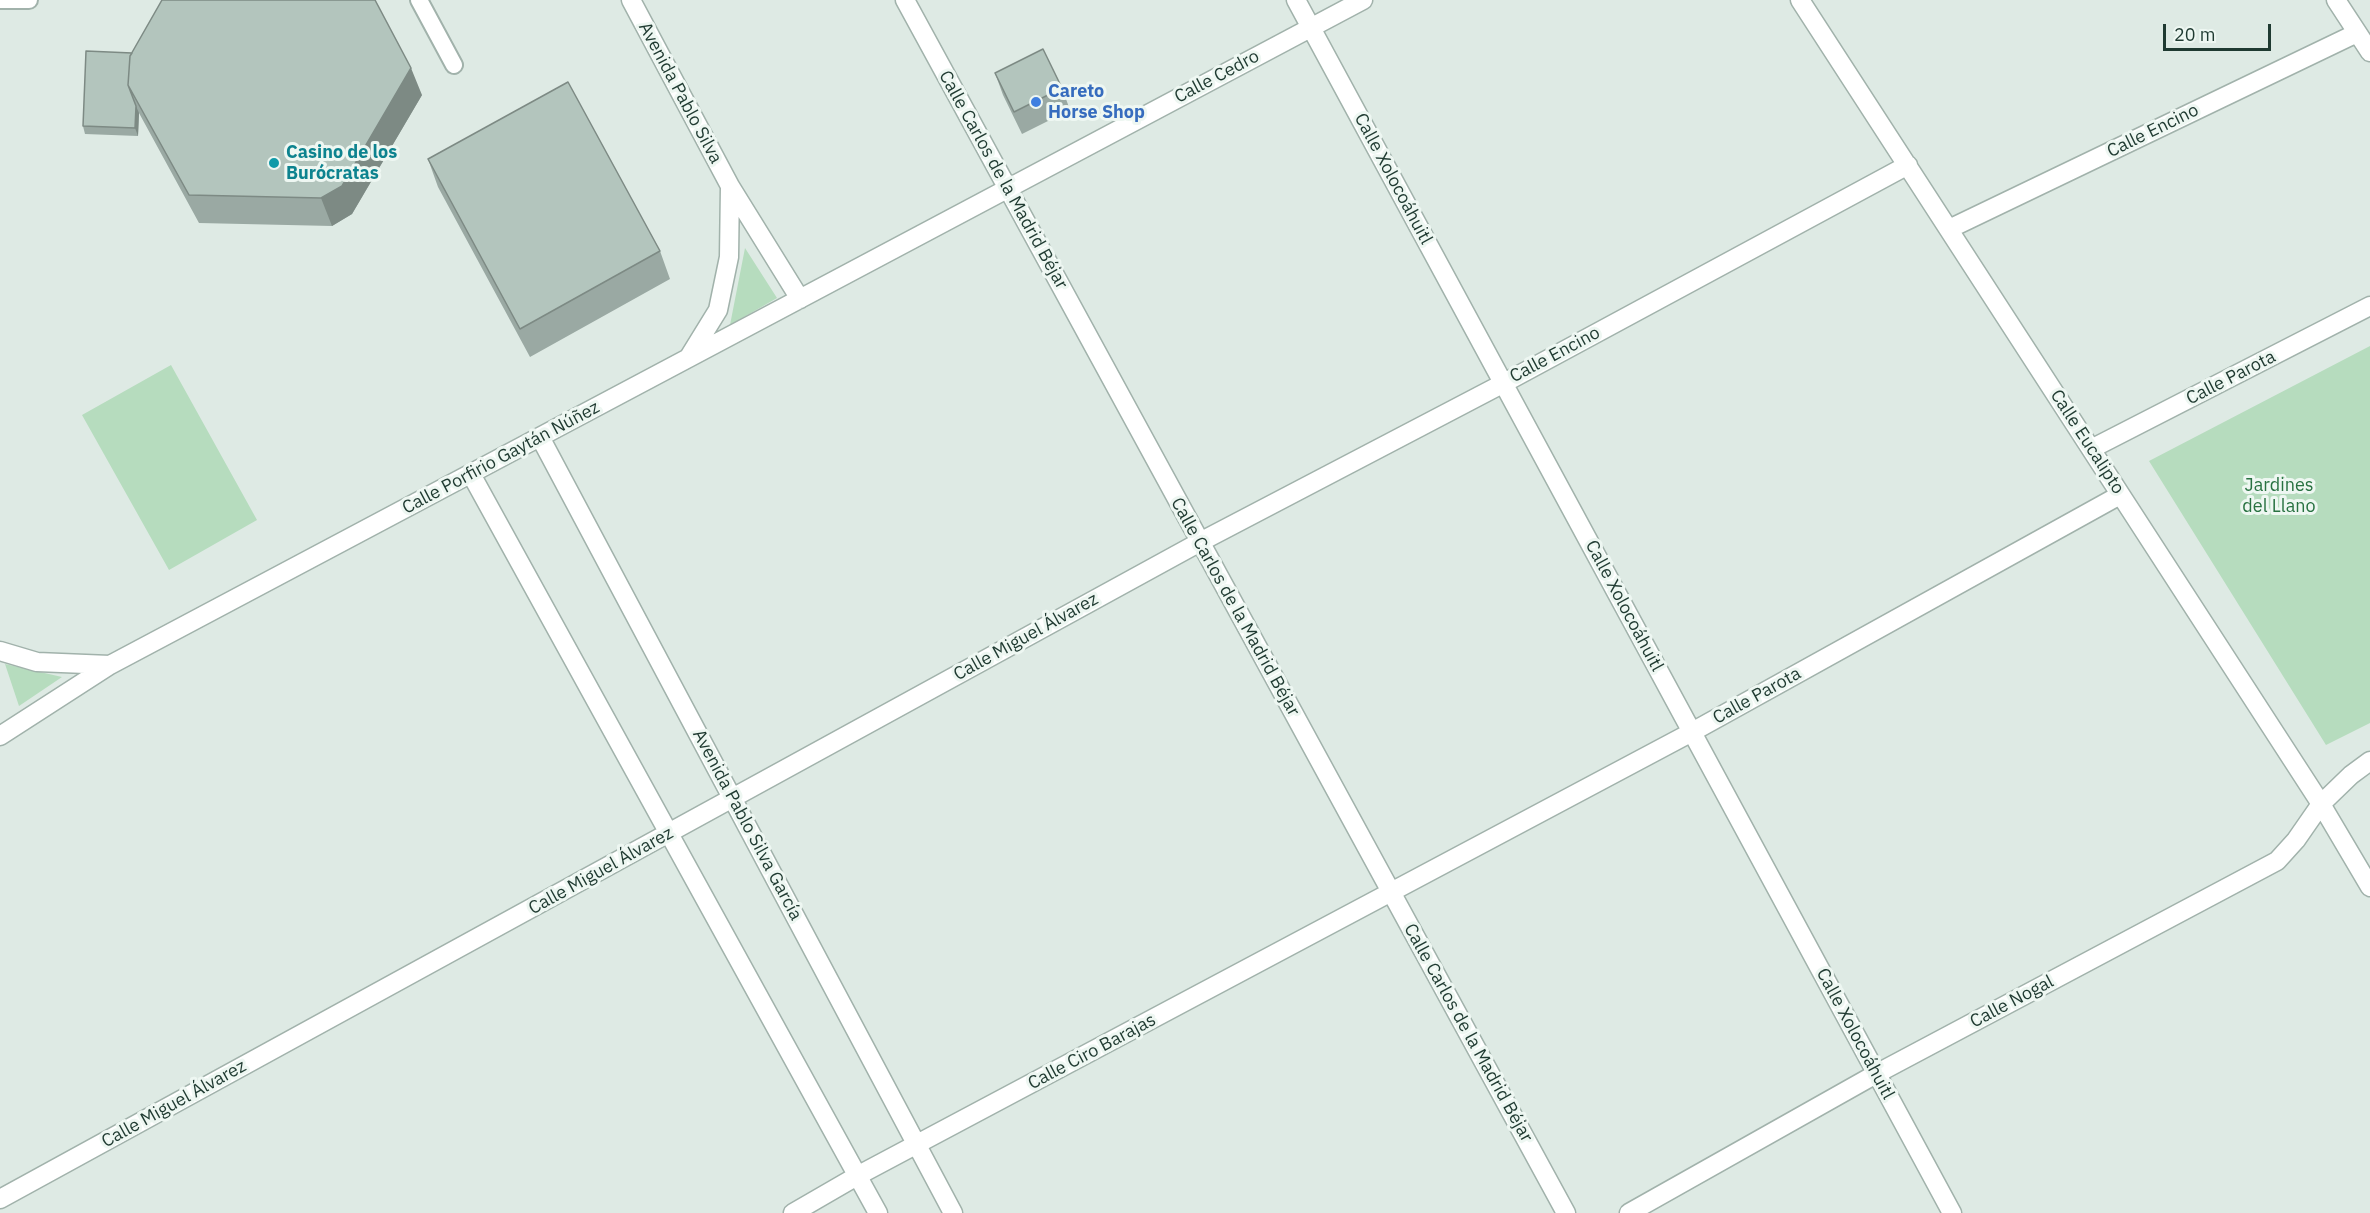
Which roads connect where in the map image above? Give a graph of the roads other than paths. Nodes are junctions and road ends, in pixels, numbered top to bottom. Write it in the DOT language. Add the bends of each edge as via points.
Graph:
graph roads {
  1 [pos="0,0"];
  2 [pos="29,0"];
  3 [pos="418,0"];
  4 [pos="631,0"];
  5 [pos="905,0"];
  6 [pos="1296,0"];
  7 [pos="1363,0"];
  8 [pos="2336,0"];
  9 [pos="1804,1"];
  10 [pos="1311,27"];
  11 [pos="2357,33"];
  12 [pos="2370,52"];
  13 [pos="454,65"];
  14 [pos="1908,165"];
  15 [pos="730,186"];
  16 [pos="1008,189"];
  17 [pos="1949,229"];
  18 [pos="800,299"];
  19 [pos="2370,306"];
  20 [pos="688,358"];
  21 [pos="1504,383"];
  22 [pos="540,437"];
  23 [pos="2091,449"];
  24 [pos="471,474"];
  25 [pos="2120,495"];
  26 [pos="1200,542"];
  27 [pos="0,651"];
  28 [pos="110,665"];
  29 [pos="1692,732"];
  30 [pos="0,736"];
  31 [pos="2370,761"];
  32 [pos="733,798"];
  33 [pos="2321,804"];
  34 [pos="669,834"];
  35 [pos="2370,886"];
  36 [pos="1391,893"];
  37 [pos="1876,1074"];
  38 [pos="917,1145"];
  39 [pos="858,1176"];
  40 [pos="0,1199"];
  41 [pos="793,1213"];
  42 [pos="878,1213"];
  43 [pos="953,1213"];
  44 [pos="1566,1213"];
  45 [pos="1629,1213"];
  46 [pos="1952,1213"];
  1 -- 2 [label="lane"];
  3 -- 13 [label="lane"];
  4 -- 15 [label="street, Avenida Pablo Silva"];
  5 -- 16 [label="street, Calle Carlos de la Madrid Béjar"];
  6 -- 10 [label="street, Calle Xolocoáhuitl"];
  7 -- 10 [label="street, Calle Cedro"];
  8 -- 11 [label="street"];
  9 -- 14 [label="street, Calle Eucalipto"];
  10 -- 16 [label="street, Calle Cedro"];
  10 -- 21 [label="street, Calle Xolocoáhuitl"];
  11 -- 12 [label="street"];
  11 -- 17 [label="street, Calle Encino"];
  14 -- 17 [label="street, Calle Eucalipto"];
  14 -- 21 [label="street, Calle Encino"];
  15 -- 18 [label="street, Avenida Pablo Silva"];
  15 -- 20 [label="street, Avenida Pablo Silva" via="729,257 718,310"];
  16 -- 18 [label="street, Calle Porfirio Gaytán Núñez"];
  16 -- 26 [label="street, Calle Carlos de la Madrid Béjar"];
  17 -- 23 [label="street, Calle Eucalipto"];
  18 -- 20 [label="street, Calle Porfirio Gaytán Núñez"];
  19 -- 23 [label="street, Calle Parota"];
  20 -- 22 [label="street, Calle Porfirio Gaytán Núñez"];
  21 -- 26 [label="street, Calle Encino"];
  21 -- 29 [label="street, Calle Xolocoáhuitl"];
  22 -- 24 [label="street, Calle Porfirio Gaytán Núñez"];
  22 -- 32 [label="street, Avenida Pablo Silva García"];
  23 -- 25 [label="street, Calle Eucalipto"];
  24 -- 28 [label="street, Calle Porfirio Gaytán Núñez"];
  24 -- 34 [label="street"];
  25 -- 29 [label="street, Calle Parota"];
  25 -- 33 [label="street, Calle Eucalipto"];
  26 -- 32 [label="street, Calle Miguel Álvarez"];
  26 -- 36 [label="street, Calle Carlos de la Madrid Béjar"];
  27 -- 28 [label="street" via="37,662"];
  28 -- 30 [label="street, Calle Porfirio Gaytán Núñez"];
  29 -- 36 [label="street, Calle Parota"];
  29 -- 37 [label="street, Calle Xolocoáhuitl"];
  31 -- 33 [label="street, Calle Nogal"];
  32 -- 34 [label="street, Calle Miguel Álvarez"];
  32 -- 38 [label="street, Avenida Pablo Silva García"];
  33 -- 35 [label="street, Calle Eucalipto"];
  33 -- 37 [label="street, Calle Nogal" via="2277,861"];
  34 -- 39 [label="street"];
  34 -- 40 [label="street, Calle Miguel Álvarez"];
  36 -- 38 [label="street, Calle Ciro Barajas"];
  36 -- 44 [label="street, Calle Carlos de la Madrid Béjar"];
  37 -- 45 [label="street, Calle Nogal"];
  37 -- 46 [label="street, Calle Xolocoáhuitl"];
  38 -- 39 [label="street, Calle Ciro Barajas"];
  38 -- 43 [label="street, Avenida Pablo Silva García"];
  39 -- 41 [label="street, Calle Ciro Barajas"];
  39 -- 42 [label="street"];
}
